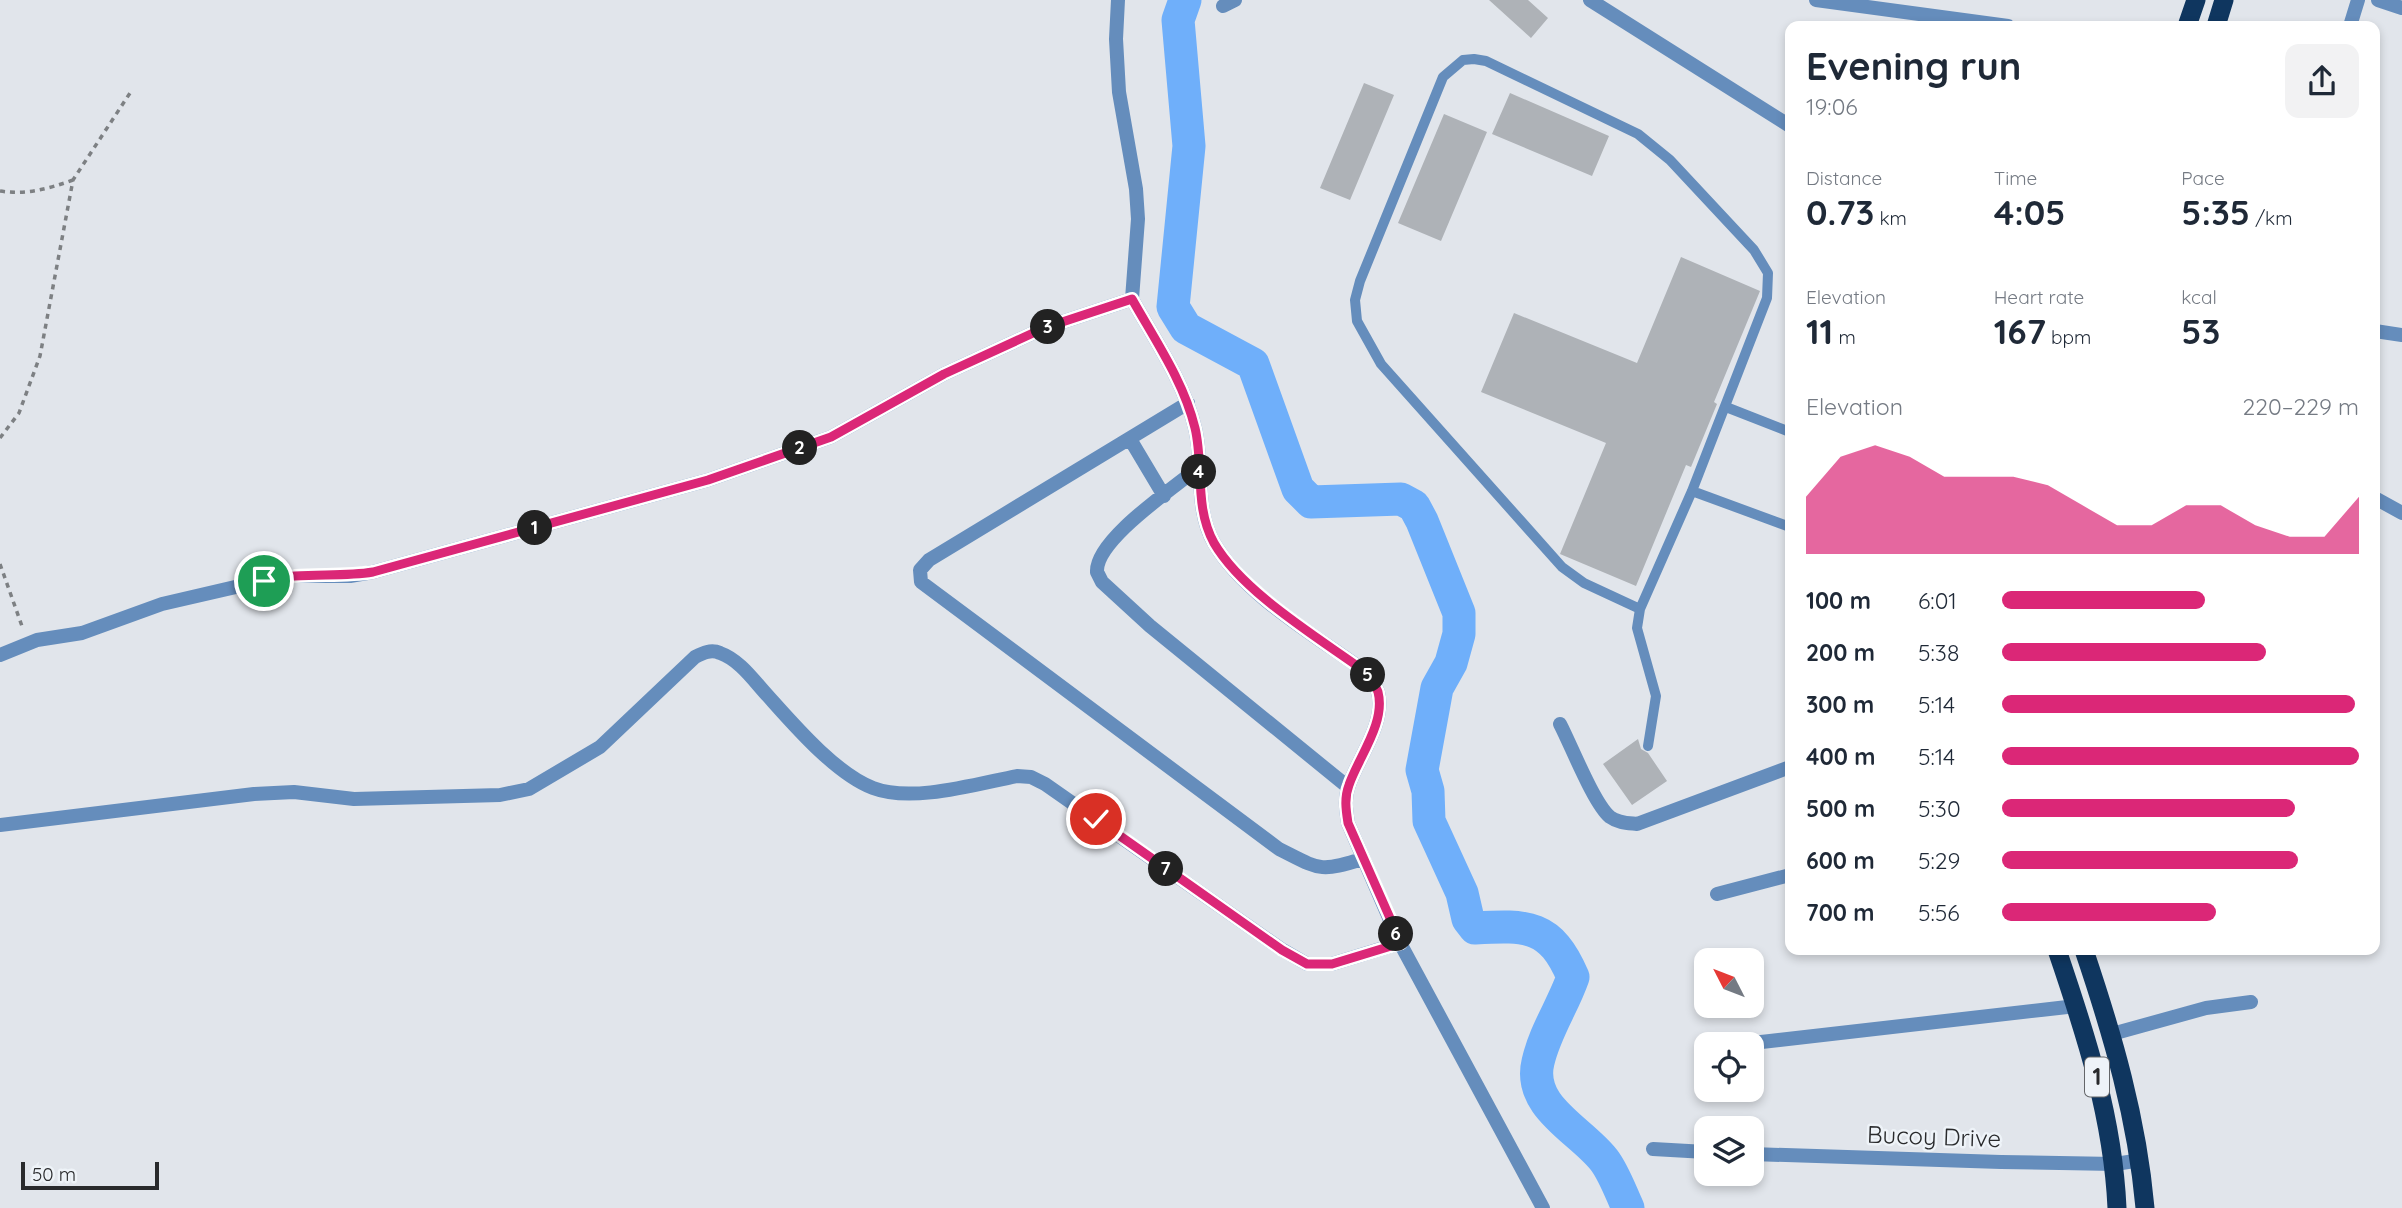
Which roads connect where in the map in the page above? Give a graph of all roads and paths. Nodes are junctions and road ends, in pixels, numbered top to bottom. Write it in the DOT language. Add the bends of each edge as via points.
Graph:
graph roads {
  1 [pos="1118,0"];
  2 [pos="1816,0"];
  3 [pos="2196,0"];
  4 [pos="2224,0"];
  5 [pos="2358,0"];
  6 [pos="2378,0"];
  7 [pos="1594,4"];
  8 [pos="2402,8"];
  9 [pos="1971,21"];
  10 [pos="2189,21"];
  11 [pos="2218,21"];
  12 [pos="2352,21"];
  13 [pos="130,93"];
  14 [pos="1785,124"];
  15 [pos="73,180"];
  16 [pos="0,191"];
  17 [pos="1132,299"];
  18 [pos="2380,332"];
  19 [pos="2402,335"];
  20 [pos="1188,403"];
  21 [pos="1726,407"];
  22 [pos="1785,430"];
  23 [pos="0,438"];
  24 [pos="1130,439"];
  25 [pos="1199,467"];
  26 [pos="1692,491"];
  27 [pos="1164,496"];
  28 [pos="2380,501"];
  29 [pos="2402,513"];
  30 [pos="1785,525"];
  31 [pos="0,564"];
  32 [pos="1640,609"];
  33 [pos="29,644"];
  34 [pos="0,655"];
  35 [pos="1560,724"];
  36 [pos="1648,746"];
  37 [pos="1785,769"];
  38 [pos="1348,787"];
  39 [pos="0,825"];
  40 [pos="1362,859"];
  41 [pos="1785,876"];
  42 [pos="1717,894"];
  43 [pos="1401,943"];
  44 [pos="2059,955"];
  45 [pos="2086,955"];
  46 [pos="2252,1002"];
  47 [pos="2076,1006"];
  48 [pos="2112,1034"];
  49 [pos="1764,1042"];
  50 [pos="1653,1149"];
  51 [pos="1694,1151"];
  52 [pos="1764,1154"];
  53 [pos="2141,1160"];
  54 [pos="2115,1164"];
  55 [pos="1542,1208"];
  56 [pos="2117,1208"];
  57 [pos="2145,1208"];
  1 -- 17 [label="street" via="1119,92 1138,219"];
  2 -- 9 [label="street"];
  3 -- 10 [label="highway"];
  4 -- 11 [label="highway"];
  5 -- 12 [label="street"];
  6 -- 8 [label="street"];
  7 -- 14 [label="street"];
  13 -- 15 [label="path"];
  15 -- 16 [label="path" via="47,190"];
  15 -- 23 [label="path" via="40,356 19,413"];
  17 -- 20 [label="street"];
  17 -- 33 [label="street" via="1044,328 944,374 831,437 708,480 373,572 284,576 162,604 103,626"];
  18 -- 19 [label="street"];
  20 -- 24 [label="street"];
  20 -- 25 [label="street"];
  21 -- 22 [label="lane"];
  21 -- 26 [label="lane"];
  21 -- 32 [label="lane" via="1768,298 1768,273 1754,250 1670,160 1638,134 1486,61 1452,66 1443,77 1360,281 1355,300 1357,321 1381,364 1540,546 1584,583"];
  24 -- 27 [label="street"];
  24 -- 40 [label="street" via="929,560 920,570 921,582 1279,849 1328,869"];
  25 -- 27 [label="street"];
  25 -- 38 [label="street" via="1200,497 1213,541 1239,576 1367,673 1378,692 1371,736"];
  26 -- 30 [label="lane"];
  26 -- 32 [label="lane"];
  27 -- 38 [label="street" via="1101,553 1096,564 1102,582"];
  28 -- 29 [label="street"];
  31 -- 33 [label="path"];
  32 -- 36 [label="lane" via="1637,628 1656,696"];
  33 -- 34 [label="street"];
  35 -- 37 [label="street" via="1598,801 1610,816 1624,823 1637,824"];
  38 -- 40 [label="street" via="1348,823"];
  39 -- 43 [label="street" via="263,794 294,792 354,799 500,795 529,789 600,747 695,657 719,652 746,671 843,771 873,788 929,792 1017,776 1031,778 1307,964 1332,964"];
  40 -- 43 [label="street"];
  41 -- 42 [label="street"];
  43 -- 55 [label="street"];
  44 -- 47 [label="highway, 1"];
  45 -- 48 [label="highway, 1"];
  46 -- 48 [label="street" via="2196,1011"];
  47 -- 49 [label="street"];
  47 -- 54 [label="highway, 1" via="2107,1115"];
  48 -- 53 [label="highway, 1"];
  50 -- 51 [label="street"];
  52 -- 54 [label="street, Bucoy Drive"];
  53 -- 54 [label="street, Bucoy Drive"];
  53 -- 57 [label="highway, 1"];
  54 -- 56 [label="highway, 1"];
}
